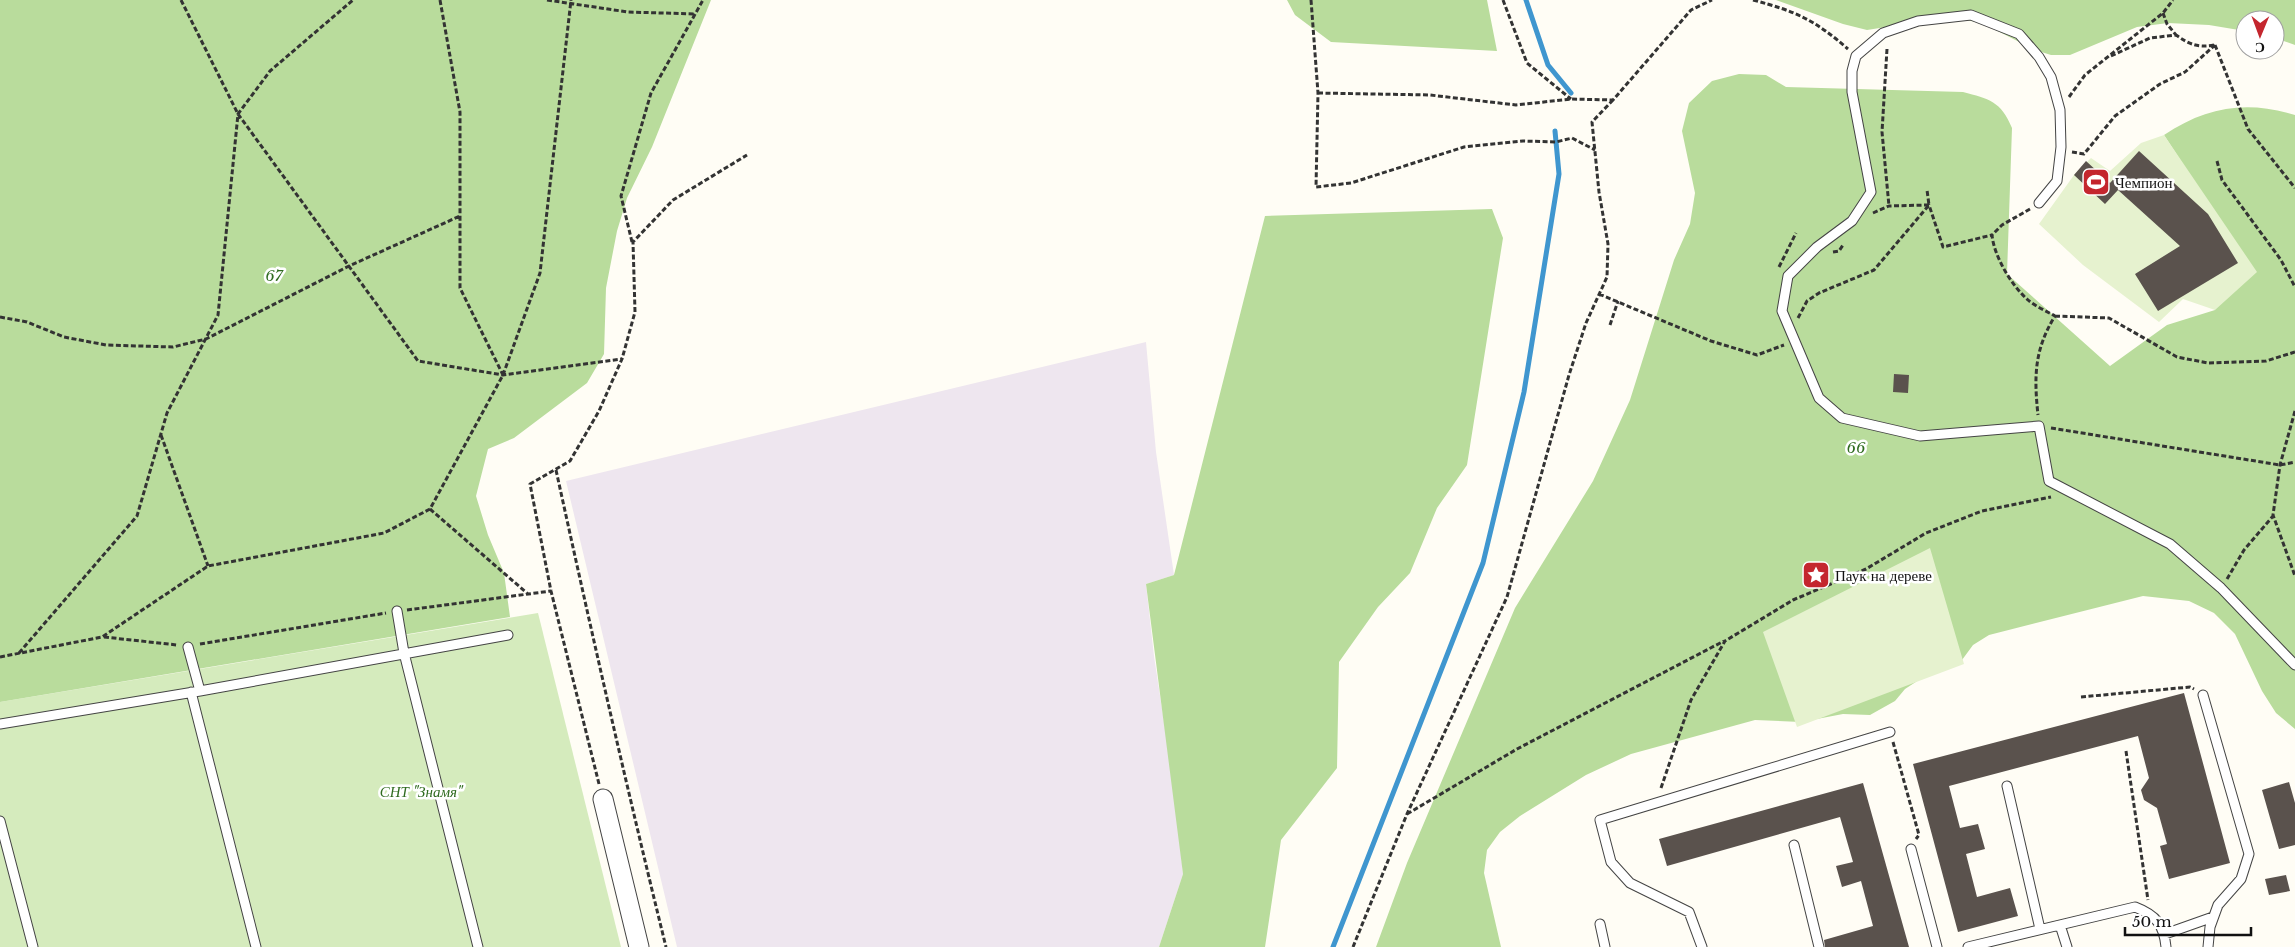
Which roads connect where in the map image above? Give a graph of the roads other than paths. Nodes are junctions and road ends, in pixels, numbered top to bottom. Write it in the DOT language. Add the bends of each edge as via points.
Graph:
graph roads {
  1 [pos="2039,203"];
  2 [pos="397,611"];
  3 [pos="508,635"];
  4 [pos="188,646"];
  5 [pos="404,652"];
  6 [pos="2295,665"];
  7 [pos="196,691"];
  8 [pos="2203,695"];
  9 [pos="0,724"];
  10 [pos="1890,732"];
  11 [pos="2006,786"];
  12 [pos="603,799"];
  13 [pos="0,821"];
  14 [pos="1794,845"];
  15 [pos="1912,849"];
  16 [pos="2213,917"];
  17 [pos="1600,924"];
  18 [pos="2060,925"];
  19 [pos="2040,929"];
  20 [pos="2165,934"];
  21 [pos="33,947"];
  22 [pos="256,947"];
  23 [pos="478,947"];
  24 [pos="639,947"];
  25 [pos="1605,947"];
  26 [pos="1702,947"];
  27 [pos="1819,947"];
  28 [pos="1937,947"];
  29 [pos="1968,947"];
  30 [pos="2067,947"];
  31 [pos="2166,947"];
  32 [pos="2208,947"];
  1 -- 6 [label="lane" via="2057,180 2060,110 2051,77 2019,34 1971,16 1918,21 1883,33 1856,56 1852,92 1871,192 1852,221 1816,247 1788,276 1782,310 1819,398 1842,418 1920,436 2039,426 2050,481 2170,544 2222,588"];
  2 -- 5 [label="lane"];
  3 -- 5 [label="lane"];
  4 -- 7 [label="lane"];
  5 -- 7 [label="lane"];
  5 -- 23 [label="lane"];
  7 -- 9 [label="lane"];
  7 -- 22 [label="lane"];
  8 -- 16 [label="lane" via="2249,854 2241,879 2218,905"];
  10 -- 26 [label="lane" via="1600,820 1612,862 1630,883 1689,912"];
  11 -- 19 [label="lane"];
  12 -- 24 [label="street"];
  13 -- 21 [label="lane"];
  14 -- 27 [label="lane"];
  15 -- 28 [label="lane"];
  16 -- 20 [label="lane"];
  16 -- 32 [label="lane"];
  17 -- 25 [label="lane"];
  18 -- 19 [label="lane"];
  18 -- 20 [label="lane" via="2135,907 2150,913"];
  18 -- 30 [label="lane"];
  19 -- 29 [label="lane"];
  20 -- 31 [label="lane"];
}
